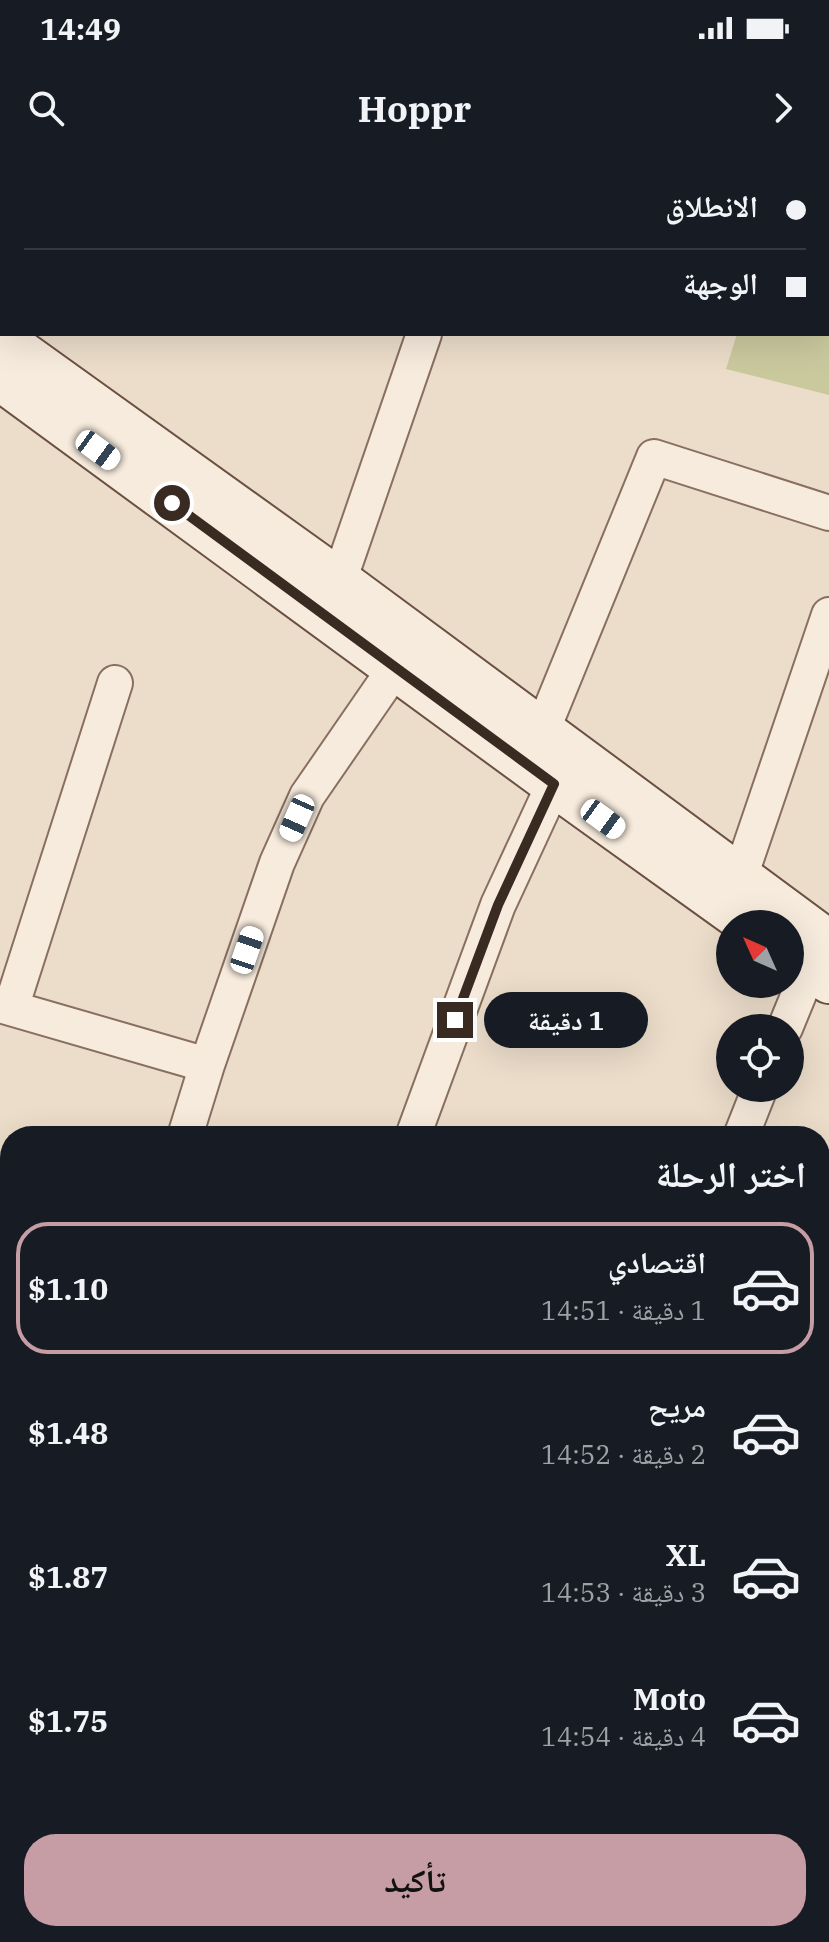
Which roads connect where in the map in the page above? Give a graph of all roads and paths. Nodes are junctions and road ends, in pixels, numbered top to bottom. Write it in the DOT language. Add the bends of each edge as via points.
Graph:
graph roads {
  1 [pos="423,336"];
  2 [pos="5,349"];
  3 [pos="829,513"];
  4 [pos="339,581"];
  5 [pos="829,615"];
  6 [pos="396,667"];
  7 [pos="820,675"];
  8 [pos="115,683"];
  9 [pos="542,731"];
  10 [pos="554,784"];
  11 [pos="740,877"];
  12 [pos="730,910"];
  13 [pos="814,961"];
  14 [pos="5,1007"];
  15 [pos="791,1014"];
  16 [pos="207,1065"];
  17 [pos="754,1102"];
  18 [pos="188,1126"];
  19 [pos="417,1126"];
  20 [pos="745,1126"];
  1 -- 4 [label="street"];
  2 -- 4 [label="street"];
  2 -- 6 [label="street"];
  3 -- 9 [label="street" via="654,457"];
  4 -- 9 [label="street"];
  5 -- 7 [label="street"];
  6 -- 10 [label="street"];
  6 -- 16 [label="street" via="307,796 277,863"];
  7 -- 11 [label="street"];
  8 -- 14 [label="street"];
  9 -- 11 [label="street"];
  10 -- 12 [label="street"];
  10 -- 19 [label="street" via="498,905"];
  11 -- 13 [label="street"];
  13 -- 15 [label="street"];
  14 -- 16 [label="street"];
  16 -- 18 [label="street"];
  17 -- 20 [label="street"];
}
